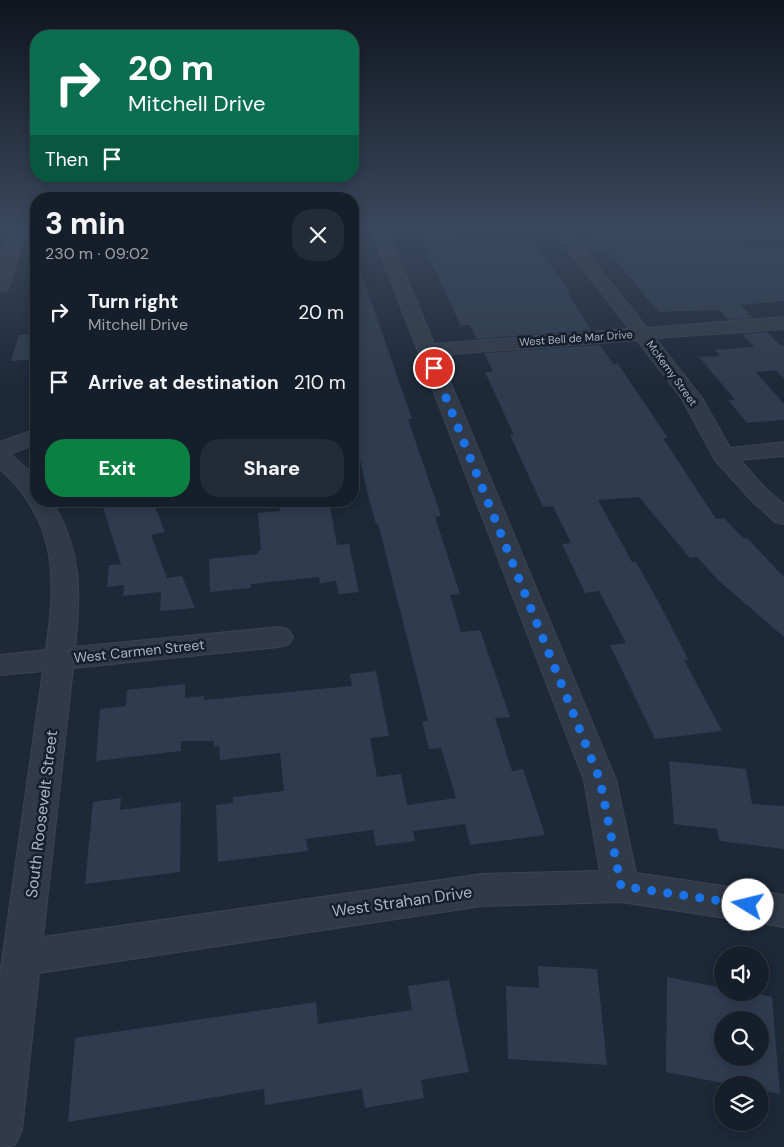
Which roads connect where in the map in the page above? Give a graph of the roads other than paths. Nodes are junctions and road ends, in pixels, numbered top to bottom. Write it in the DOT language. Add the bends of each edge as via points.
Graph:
graph roads {
  1 [pos="399,281"];
  2 [pos="600,281"];
  3 [pos="784,323"];
  4 [pos="642,333"];
  5 [pos="427,350"];
  6 [pos="30,438"];
  7 [pos="784,449"];
  8 [pos="0,450"];
  9 [pos="723,455"];
  10 [pos="0,457"];
  11 [pos="30,486"];
  12 [pos="44,507"];
  13 [pos="784,516"];
  14 [pos="279,637"];
  15 [pos="60,659"];
  16 [pos="0,665"];
  17 [pos="621,886"];
  18 [pos="784,911"];
  19 [pos="22,958"];
  20 [pos="0,1130"];
  1 -- 5 [label="street"];
  2 -- 4 [label="street, McKemy Street"];
  3 -- 4 [label="street, West Bell de Mar Drive"];
  4 -- 5 [label="street, West Bell de Mar Drive"];
  4 -- 9 [label="street, McKemy Street" via="692,398"];
  5 -- 17 [label="street" via="600,780"];
  6 -- 8 [label="street"];
  7 -- 9 [label="street"];
  9 -- 13 [label="street, McKemy Street" via="759,495"];
  10 -- 11 [label="street"];
  12 -- 15 [label="street, South Roosevelt Street" via="60,538 65,563 65,612"];
  14 -- 15 [label="street, West Carmen Street"];
  15 -- 16 [label="street, West Carmen Street"];
  15 -- 19 [label="street, South Roosevelt Street"];
  17 -- 18 [label="street, West Strahan Drive"];
  17 -- 19 [label="street, West Strahan Drive" via="482,890"];
  19 -- 20 [label="street, South Roosevelt Street"];
}
